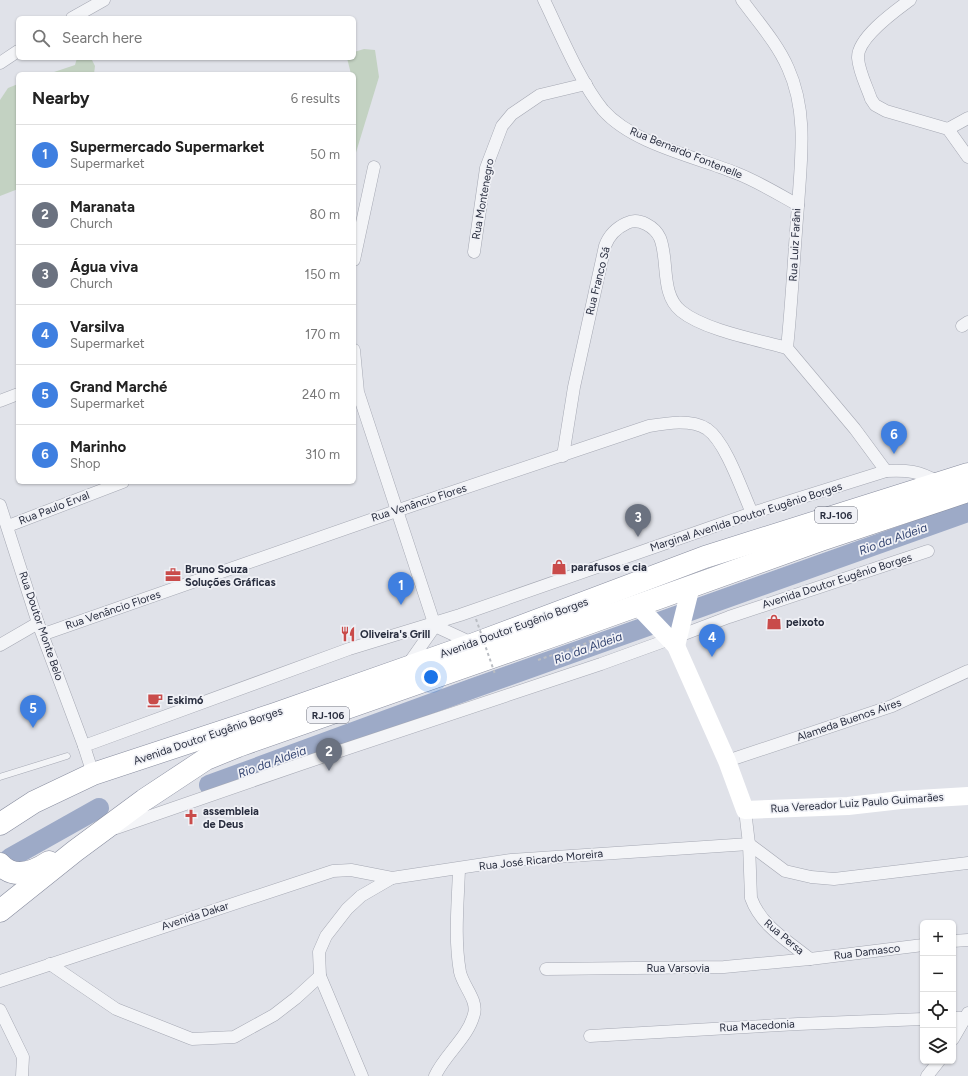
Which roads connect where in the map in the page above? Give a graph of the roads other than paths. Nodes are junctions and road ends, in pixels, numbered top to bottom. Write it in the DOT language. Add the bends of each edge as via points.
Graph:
graph roads {
  1 [pos="104,0"];
  2 [pos="544,0"];
  3 [pos="742,0"];
  4 [pos="910,0"];
  5 [pos="76,16"];
  6 [pos="16,52"];
  7 [pos="0,63"];
  8 [pos="586,84"];
  9 [pos="968,118"];
  10 [pos="948,129"];
  11 [pos="968,157"];
  12 [pos="374,167"];
  13 [pos="798,205"];
  14 [pos="356,251"];
  15 [pos="474,252"];
  16 [pos="787,348"];
  17 [pos="356,392"];
  18 [pos="16,395"];
  19 [pos="0,401"];
  20 [pos="563,456"];
  21 [pos="886,471"];
  22 [pos="968,474"];
  23 [pos="938,482"];
  24 [pos="118,484"];
  25 [pos="968,492"];
  26 [pos="0,505"];
  27 [pos="396,511"];
  28 [pos="752,513"];
  29 [pos="8,526"];
  30 [pos="928,552"];
  31 [pos="689,594"];
  32 [pos="641,610"];
  33 [pos="38,623"];
  34 [pos="434,624"];
  35 [pos="44,634"];
  36 [pos="674,636"];
  37 [pos="474,644"];
  38 [pos="0,645"];
  39 [pos="407,666"];
  40 [pos="968,671"];
  41 [pos="84,746"];
  42 [pos="67,756"];
  43 [pos="206,759"];
  44 [pos="727,761"];
  45 [pos="93,774"];
  46 [pos="0,777"];
  47 [pos="968,796"];
  48 [pos="745,810"];
  49 [pos="2,825"];
  50 [pos="94,836"];
  51 [pos="749,844"];
  52 [pos="968,863"];
  53 [pos="0,864"];
  54 [pos="459,869"];
  55 [pos="392,878"];
  56 [pos="0,911"];
  57 [pos="968,940"];
  58 [pos="956,941"];
  59 [pos="920,945"];
  60 [pos="810,959"];
  61 [pos="50,964"];
  62 [pos="546,969"];
  63 [pos="320,976"];
  64 [pos="0,981"];
  65 [pos="0,1010"];
  66 [pos="967,1015"];
  67 [pos="956,1017"];
  68 [pos="920,1019"];
  69 [pos="956,1034"];
  70 [pos="590,1036"];
  71 [pos="357,1064"];
  72 [pos="937,1064"];
  73 [pos="22,1076"];
  74 [pos="354,1076"];
  75 [pos="362,1076"];
  76 [pos="435,1076"];
  77 [pos="927,1076"];
  1 -- 5 [label="street"];
  2 -- 8 [label="street, Rua Bernardo Fontenelle"];
  3 -- 13 [label="street, Rua Luiz Farâni" via="775,45 788,68 796,90 802,119 803,153"];
  4 -- 10 [label="street" via="893,12 865,40 859,51 861,68 875,105 914,121"];
  6 -- 7 [label="street"];
  8 -- 13 [label="street, Rua Bernardo Fontenelle" via="604,110 617,123 636,135 737,173"];
  8 -- 15 [label="street, Rua Montenegro" via="540,95 512,114 502,126 486,168"];
  9 -- 10 [label="street"];
  10 -- 11 [label="street"];
  12 -- 14 [label="street"];
  13 -- 16 [label="street, Rua Luiz Farâni"];
  16 -- 20 [label="street, Rua Franco Sá" via="716,328 679,310 669,290 660,238 647,224 639,221 623,225 609,236 605,246 576,380"];
  16 -- 21 [label="street" via="855,429"];
  17 -- 27 [label="street"];
  18 -- 19 [label="street"];
  20 -- 27 [label="street, Rua Venâncio Flores"];
  20 -- 28 [label="street, Rua Venâncio Flores" via="649,426 672,422 692,424 706,429 715,437"];
  21 -- 23 [label="street, Marginal Avenida Doutor Eugênio Borges" via="906,470 922,473"];
  21 -- 28 [label="street, Marginal Avenida Doutor Eugênio Borges"];
  22 -- 23 [label="highway, Avenida Doutor Eugênio Borges / RJ-106"];
  23 -- 37 [label="highway, Avenida Doutor Eugênio Borges / RJ-106" via="705,557"];
  24 -- 29 [label="street, Rua Paulo Erval"];
  25 -- 31 [label="highway, Avenida Doutor Eugênio Borges / RJ-106" via="821,540"];
  26 -- 29 [label="street, Rua Doutor Monte Belo"];
  27 -- 34 [label="street"];
  27 -- 35 [label="street, Rua Venâncio Flores"];
  28 -- 34 [label="street, Marginal Avenida Doutor Eugênio Borges"];
  29 -- 33 [label="street, Rua Doutor Monte Belo"];
  30 -- 36 [label="street, Avenida Doutor Eugênio Borges"];
  31 -- 32 [label="highway, Avenida Doutor Eugênio Borges / RJ-106"];
  31 -- 36 [label="street"];
  32 -- 36 [label="street"];
  32 -- 43 [label="highway, Avenida Doutor Eugênio Borges / RJ-106"];
  33 -- 35 [label="street, Rua Doutor Monte Belo"];
  33 -- 38 [label="street"];
  34 -- 37 [label="street"];
  34 -- 39 [label="street"];
  34 -- 41 [label="street, Marginal Avenida Doutor Eugênio Borges" via="350,649"];
  35 -- 41 [label="street, Rua Doutor Monte Belo"];
  36 -- 44 [label="street"];
  36 -- 50 [label="street, Avenida Doutor Eugênio Borges" via="602,664"];
  37 -- 39 [label="highway, Avenida Doutor Eugênio Borges / RJ-106"];
  39 -- 45 [label="highway, Avenida Doutor Eugênio Borges / RJ-106" via="275,714"];
  40 -- 44 [label="street, Alameda Buenos Aires" via="892,706"];
  41 -- 45 [label="street"];
  42 -- 46 [label="lane"];
  43 -- 50 [label="highway, Avenida Doutor Eugênio Borges / RJ-106"];
  43 -- 53 [label="highway" via="184,765 124,804 40,868 24,874 9,870"];
  44 -- 48 [label="street"];
  45 -- 49 [label="highway, Avenida Doutor Eugênio Borges / RJ-106" via="34,802 10,825"];
  47 -- 48 [label="street, Rua Vereador Luiz Paulo Guimarães" via="848,806"];
  48 -- 51 [label="street"];
  50 -- 56 [label="highway, Avenida Doutor Eugênio Borges / RJ-106"];
  51 -- 52 [label="street" via="785,871 834,879"];
  51 -- 54 [label="street, Rua José Ricardo Moreira" via="511,860"];
  51 -- 60 [label="street, Rua Persa" via="751,898 754,906 760,917 774,931"];
  54 -- 55 [label="street, Rua José Ricardo Moreira"];
  54 -- 76 [label="street" via="457,929 460,973 474,1003 475,1011 471,1023"];
  55 -- 61 [label="street, Avenida Dakar" via="351,870 332,871"];
  55 -- 63 [label="street" via="361,896 326,936 319,952"];
  57 -- 58 [label="street"];
  59 -- 60 [label="street, Rua Damasco"];
  60 -- 62 [label="street, Rua Varsovia" via="692,968"];
  61 -- 63 [label="street" via="116,1009 192,1038 234,1037 274,1015"];
  61 -- 64 [label="street, Avenida Dakar"];
  63 -- 71 [label="street"];
  65 -- 73 [label="street" via="23,1057"];
  66 -- 67 [label="street"];
  66 -- 69 [label="street"];
  68 -- 70 [label="street, Rua Macedonia"];
  71 -- 74 [label="street"];
  71 -- 75 [label="street"];
  72 -- 77 [label="street"];
}
